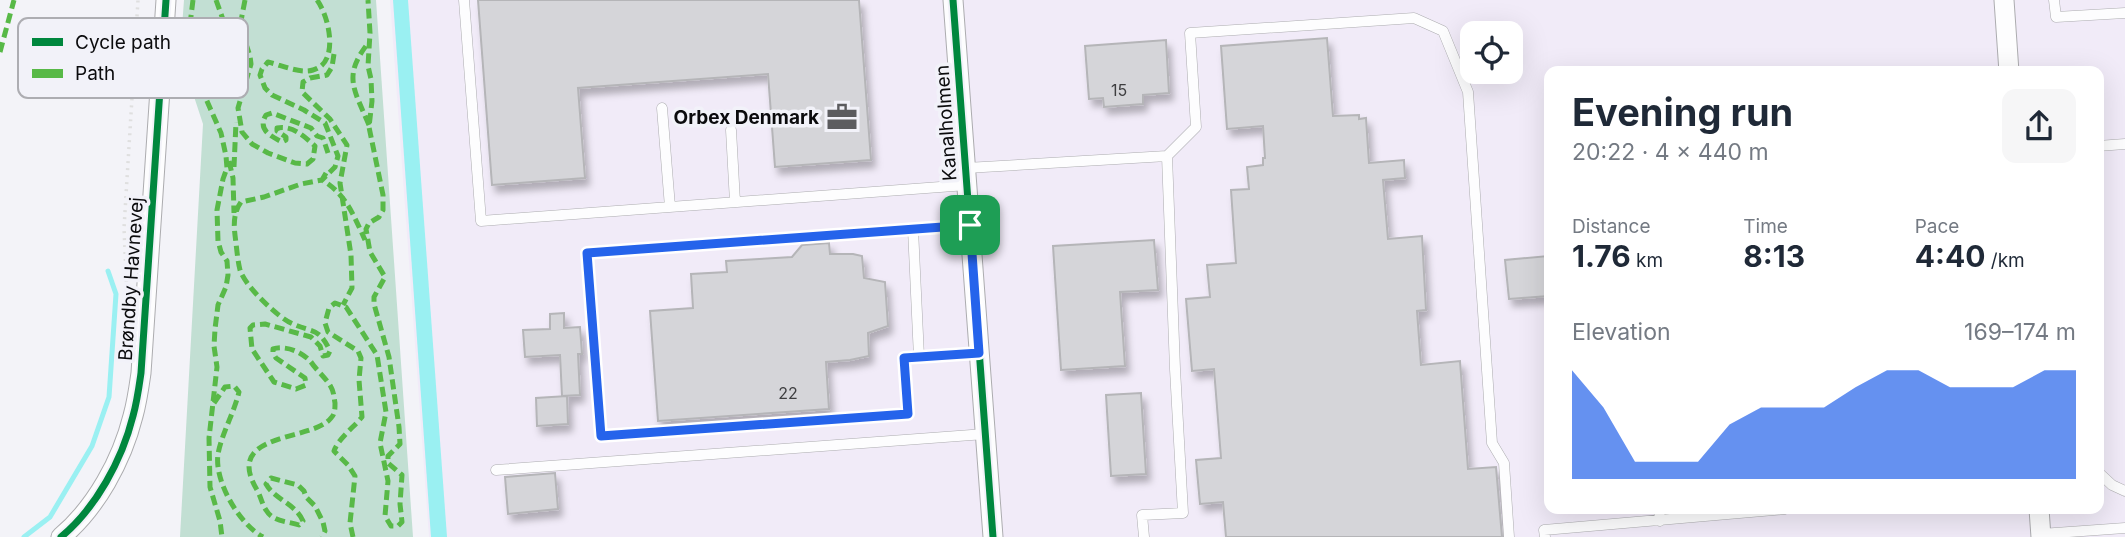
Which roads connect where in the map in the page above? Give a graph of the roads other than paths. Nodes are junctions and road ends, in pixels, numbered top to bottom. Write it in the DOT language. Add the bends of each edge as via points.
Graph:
graph roads {
  1 [pos="166,0"];
  2 [pos="464,0"];
  3 [pos="953,0"];
  4 [pos="2004,0"];
  5 [pos="2054,0"];
  6 [pos="2125,13"];
  7 [pos="165,18"];
  8 [pos="2009,66"];
  9 [pos="159,98"];
  10 [pos="662,108"];
  11 [pos="731,130"];
  12 [pos="2125,144"];
  13 [pos="2104,146"];
  14 [pos="1167,156"];
  15 [pos="966,176"];
  16 [pos="735,202"];
  17 [pos="670,207"];
  18 [pos="970,225"];
  19 [pos="913,229"];
  20 [pos="979,353"];
  21 [pos="919,357"];
  22 [pos="985,434"];
  23 [pos="496,470"];
  24 [pos="2104,478"];
  25 [pos="2125,491"];
  26 [pos="1659,514"];
  27 [pos="1733,514"];
  28 [pos="2039,514"];
  29 [pos="1660,521"];
  30 [pos="2125,528"];
  31 [pos="2041,536"];
  32 [pos="61,537"];
  33 [pos="993,537"];
  34 [pos="1144,537"];
  35 [pos="1509,537"];
  36 [pos="1545,537"];
  1 -- 7 [label="street, Brøndby Havnevej"];
  2 -- 17 [label="lane" via="481,221"];
  3 -- 15 [label="street, Kanalholmen"];
  4 -- 8 [label="street"];
  5 -- 6 [label="lane" via="2056,18"];
  9 -- 32 [label="street, Brøndby Havnevej" via="141,373 133,417 118,459 96,498"];
  10 -- 17 [label="lane"];
  11 -- 16 [label="lane"];
  12 -- 13 [label="lane"];
  14 -- 15 [label="lane"];
  14 -- 34 [label="lane" via="1183,513 1142,515"];
  14 -- 35 [label="lane" via="1196,127 1190,33 1414,18 1443,31 1468,92 1492,443 1504,463"];
  15 -- 16 [label="lane"];
  15 -- 18 [label="street, Kanalholmen"];
  16 -- 17 [label="lane"];
  18 -- 19 [label="lane"];
  18 -- 20 [label="street, Kanalholmen"];
  19 -- 21 [label="lane"];
  19 -- 21 [label="lane" via="587,253 601,436 908,414 904,358"];
  20 -- 21 [label="lane"];
  20 -- 22 [label="street, Kanalholmen"];
  22 -- 23 [label="lane"];
  22 -- 33 [label="street, Kanalholmen"];
  24 -- 25 [label="lane"];
  26 -- 29 [label="lane"];
  27 -- 29 [label="lane"];
  28 -- 31 [label="street"];
  29 -- 36 [label="lane" via="1544,530"];
  30 -- 31 [label="lane"];
}
